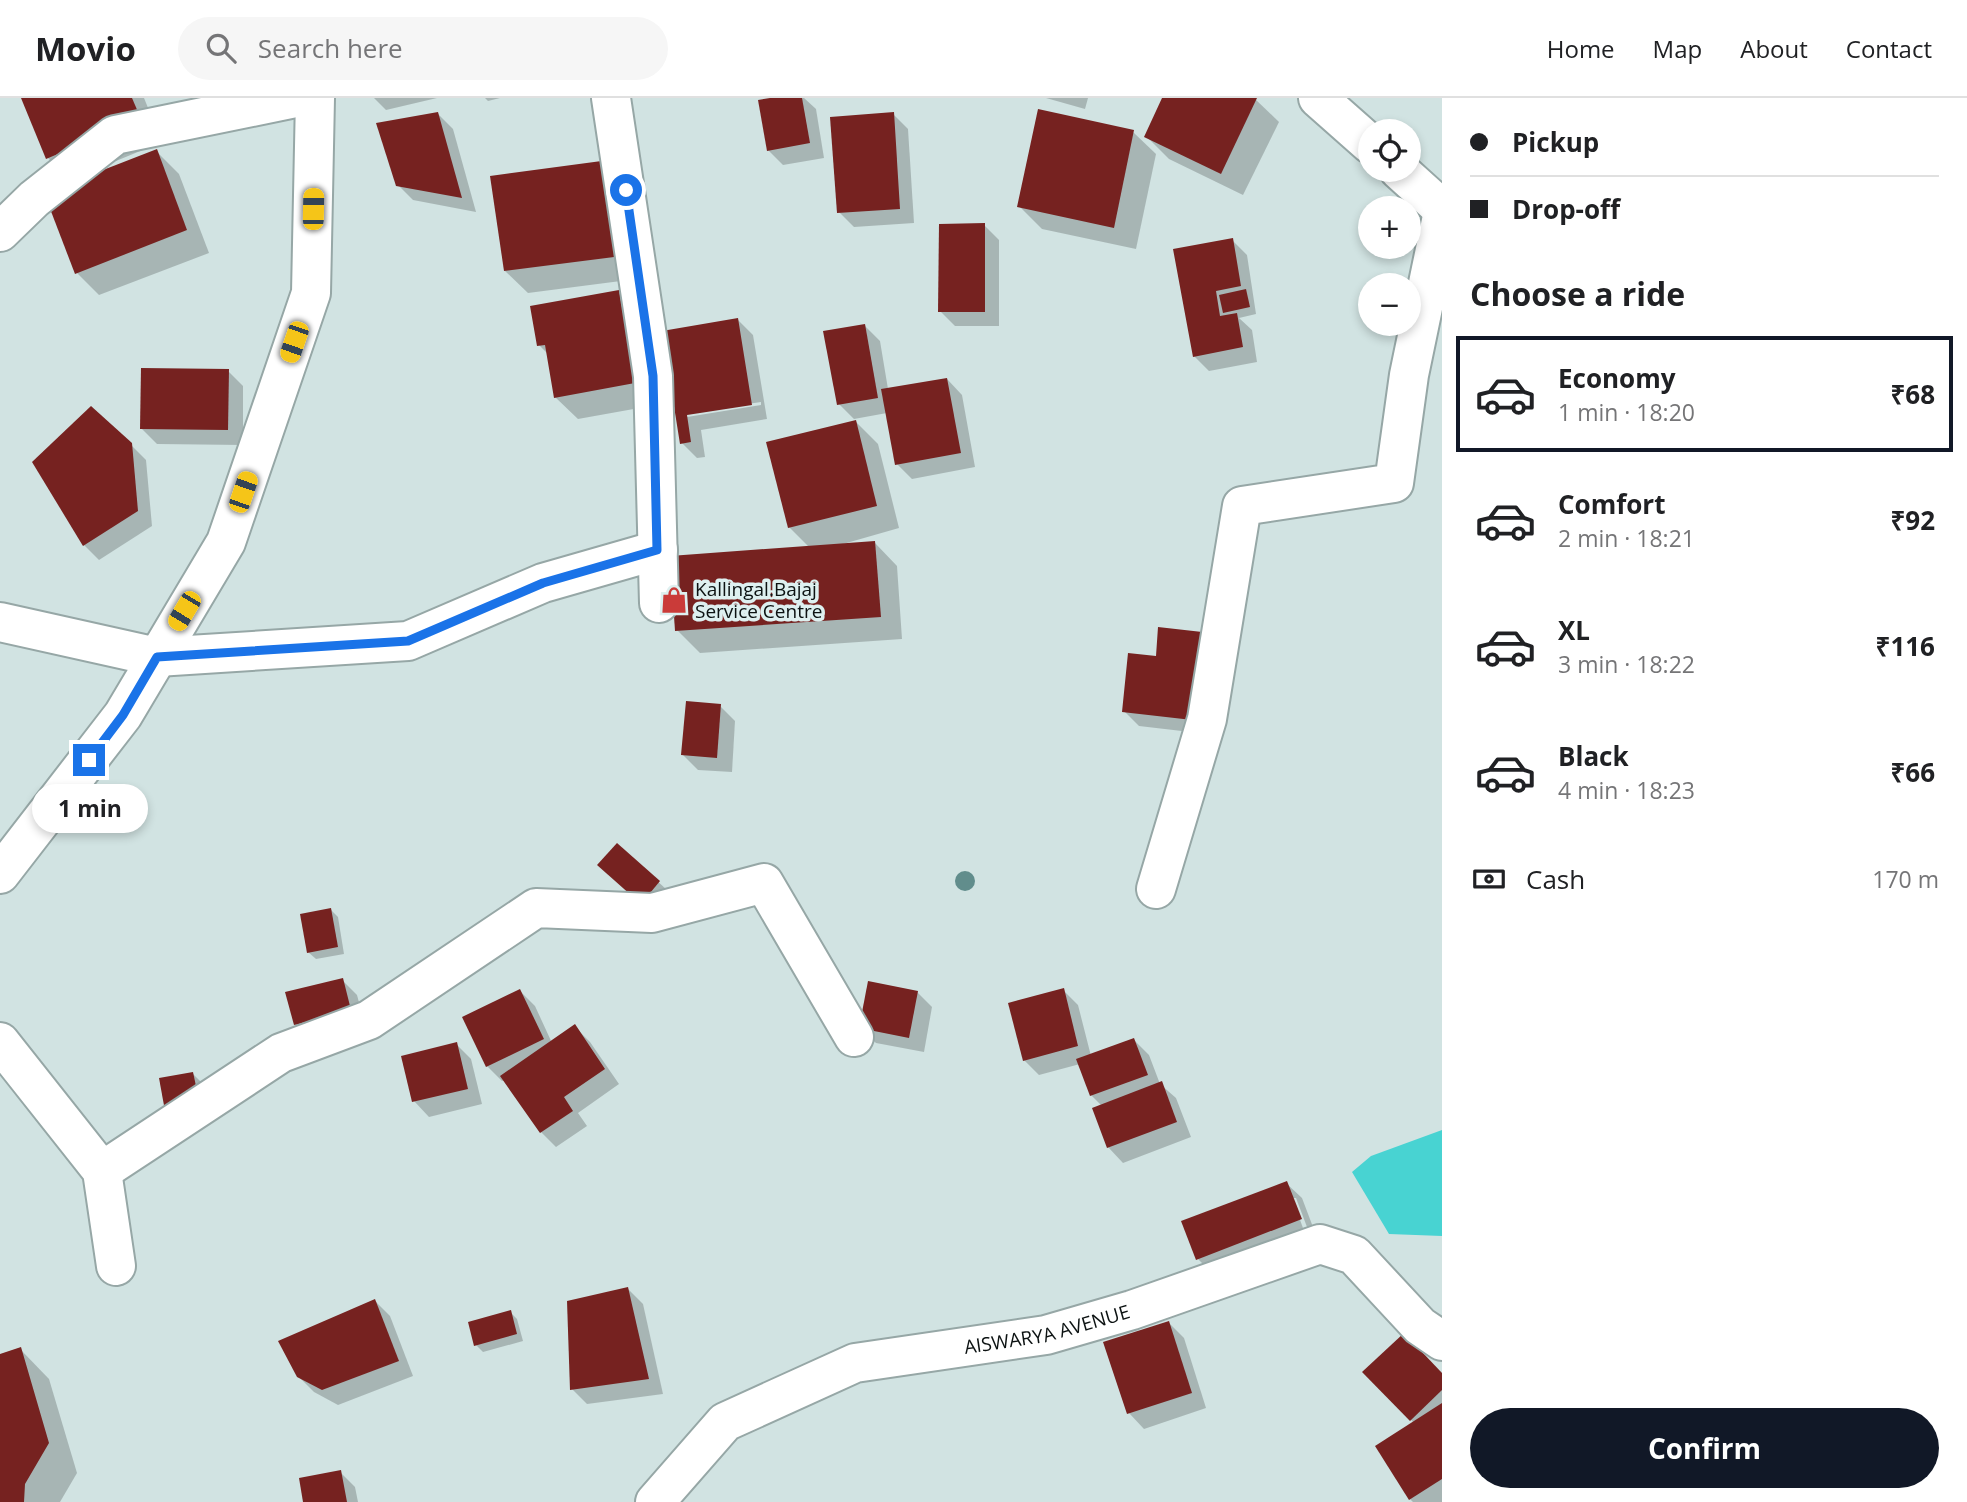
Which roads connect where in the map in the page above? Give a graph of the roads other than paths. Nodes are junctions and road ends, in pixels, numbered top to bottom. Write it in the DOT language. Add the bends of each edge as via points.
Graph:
graph roads {
  1 [pos="296,98"];
  2 [pos="316,98"];
  3 [pos="611,98"];
  4 [pos="1318,98"];
  5 [pos="1358,133"];
  6 [pos="1412,182"];
  7 [pos="1442,209"];
  8 [pos="1442,216"];
  9 [pos="0,232"];
  10 [pos="657,550"];
  11 [pos="659,603"];
  12 [pos="0,622"];
  13 [pos="157,657"];
  14 [pos="0,874"];
  15 [pos="1156,889"];
  16 [pos="854,1037"];
  17 [pos="0,1042"];
  18 [pos="102,1171"];
  19 [pos="116,1266"];
  20 [pos="1442,1341"];
  21 [pos="655,1502"];
  1 -- 9 [label="street" via="115,135"];
  2 -- 13 [label="street" via="312,293 226,542"];
  3 -- 10 [label="street" via="653,376"];
  4 -- 5 [label="street"];
  6 -- 7 [label="street"];
  8 -- 15 [label="street" via="1409,375 1394,483 1241,506 1207,719"];
  10 -- 11 [label="street"];
  10 -- 13 [label="street" via="543,583 408,641"];
  12 -- 13 [label="street"];
  13 -- 14 [label="street" via="123,715"];
  16 -- 18 [label="street" via="764,883 652,913 536,908 369,1020 281,1053"];
  17 -- 18 [label="street"];
  18 -- 19 [label="street"];
  20 -- 21 [label="street, AISWARYA AVENUE" via="1420,1326 1354,1255 1320,1244 1046,1335 855,1363 725,1422"];
}
